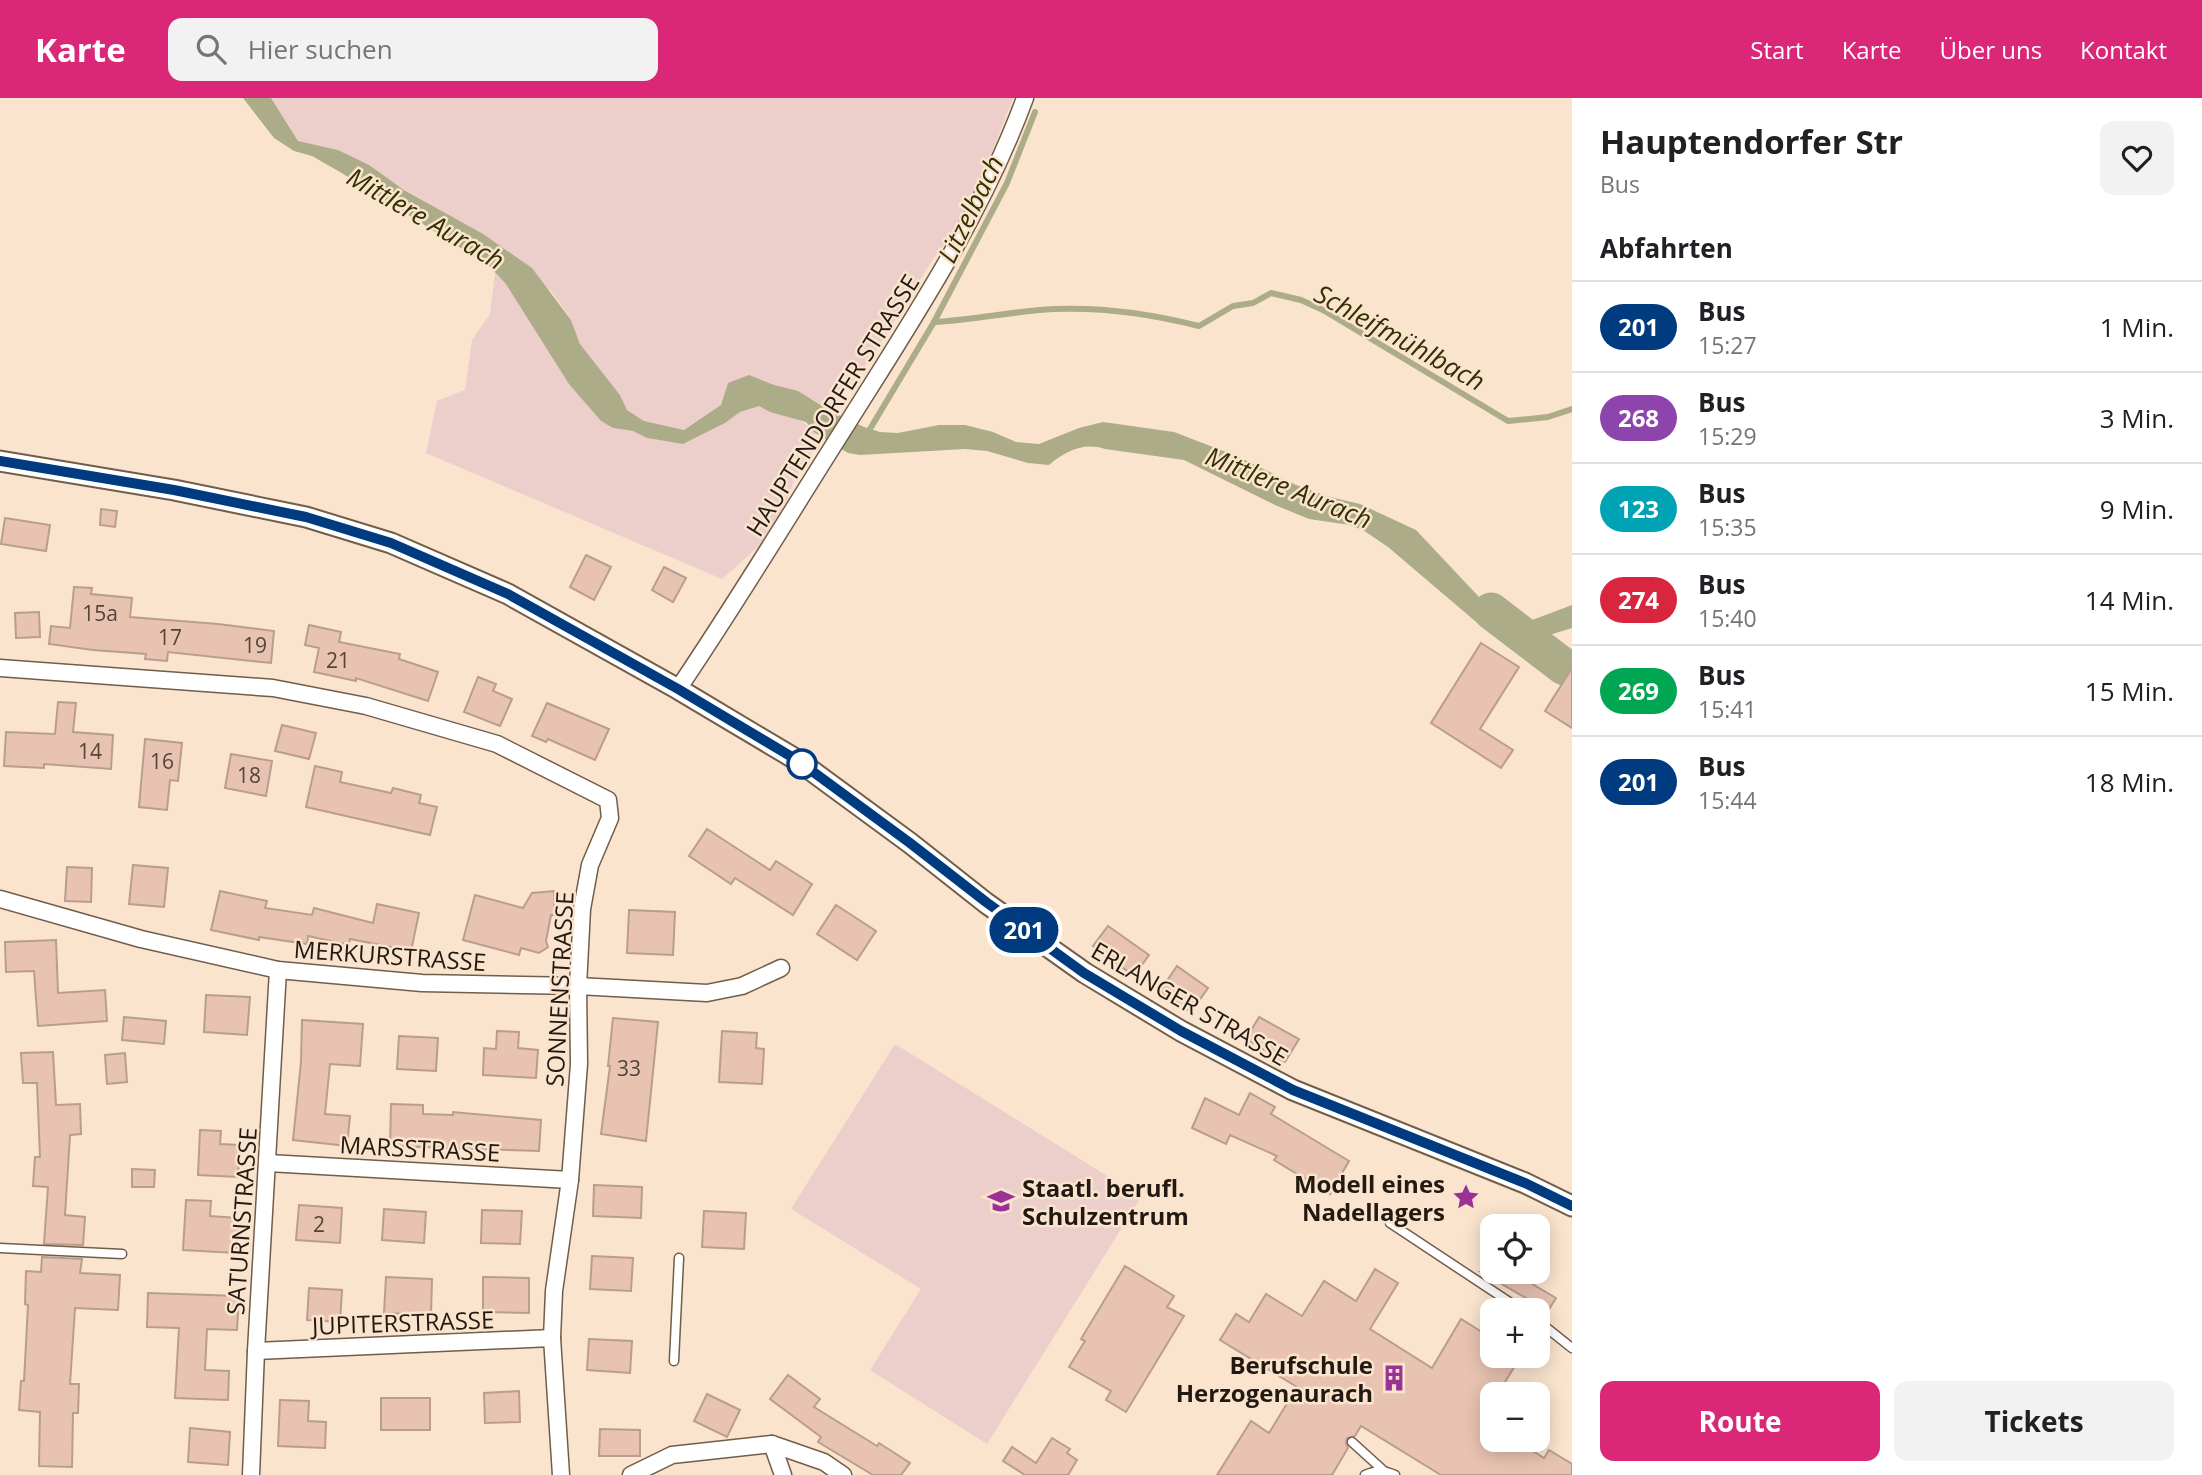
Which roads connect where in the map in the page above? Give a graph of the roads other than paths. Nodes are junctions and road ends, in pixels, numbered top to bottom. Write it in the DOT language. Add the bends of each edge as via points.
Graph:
graph roads {
  1 [pos="1025,98"];
  2 [pos="0,461"];
  3 [pos="0,668"];
  4 [pos="678,689"];
  5 [pos="0,899"];
  6 [pos="781,968"];
  7 [pos="278,970"];
  8 [pos="578,986"];
  9 [pos="268,1163"];
  10 [pos="570,1180"];
  11 [pos="1572,1206"];
  12 [pos="1390,1223"];
  13 [pos="0,1248"];
  14 [pos="121,1254"];
  15 [pos="679,1258"];
  16 [pos="1502,1298"];
  17 [pos="1550,1331"];
  18 [pos="552,1338"];
  19 [pos="1572,1348"];
  20 [pos="256,1351"];
  21 [pos="674,1361"];
  22 [pos="1352,1442"];
  23 [pos="772,1444"];
  24 [pos="1384,1471"];
  25 [pos="251,1475"];
  26 [pos="561,1475"];
  27 [pos="631,1475"];
  28 [pos="783,1475"];
  29 [pos="843,1475"];
  30 [pos="1365,1475"];
  31 [pos="1395,1475"];
  1 -- 4 [label="street, HAUPTENDORFER STRASSE" via="961,237"];
  2 -- 4 [label="street, ERLANGER STRASSE" via="293,514 391,543 508,594"];
  3 -- 8 [label="street, SONNENSTRASSE" via="273,688 366,706 497,744 608,800 610,818 590,865 582,909"];
  4 -- 11 [label="street, ERLANGER STRASSE" via="797,760 1084,973 1181,1031 1293,1090"];
  5 -- 7 [label="street, MERKURSTRASSE" via="141,939"];
  6 -- 8 [label="street, MERKURSTRASSE" via="743,986 707,993"];
  7 -- 8 [label="street, MERKURSTRASSE" via="422,983"];
  7 -- 9 [label="street, SATURNSTRASSE"];
  8 -- 10 [label="street, SONNENSTRASSE" via="579,1064"];
  9 -- 10 [label="street, MARSSTRASSE"];
  9 -- 20 [label="street, SATURNSTRASSE"];
  10 -- 18 [label="street, SONNENSTRASSE"];
  12 -- 16 [label="lane"];
  13 -- 14 [label="lane"];
  15 -- 21 [label="lane"];
  17 -- 19 [label="lane"];
  18 -- 20 [label="street, JUPITERSTRASSE"];
  18 -- 26 [label="street, SONNENSTRASSE"];
  20 -- 25 [label="street, SATURNSTRASSE"];
  22 -- 24 [label="lane"];
  23 -- 27 [label="street" via="672,1455"];
  23 -- 28 [label="street"];
  23 -- 29 [label="street" via="824,1462"];
  24 -- 30 [label="lane"];
  24 -- 31 [label="lane"];
}
